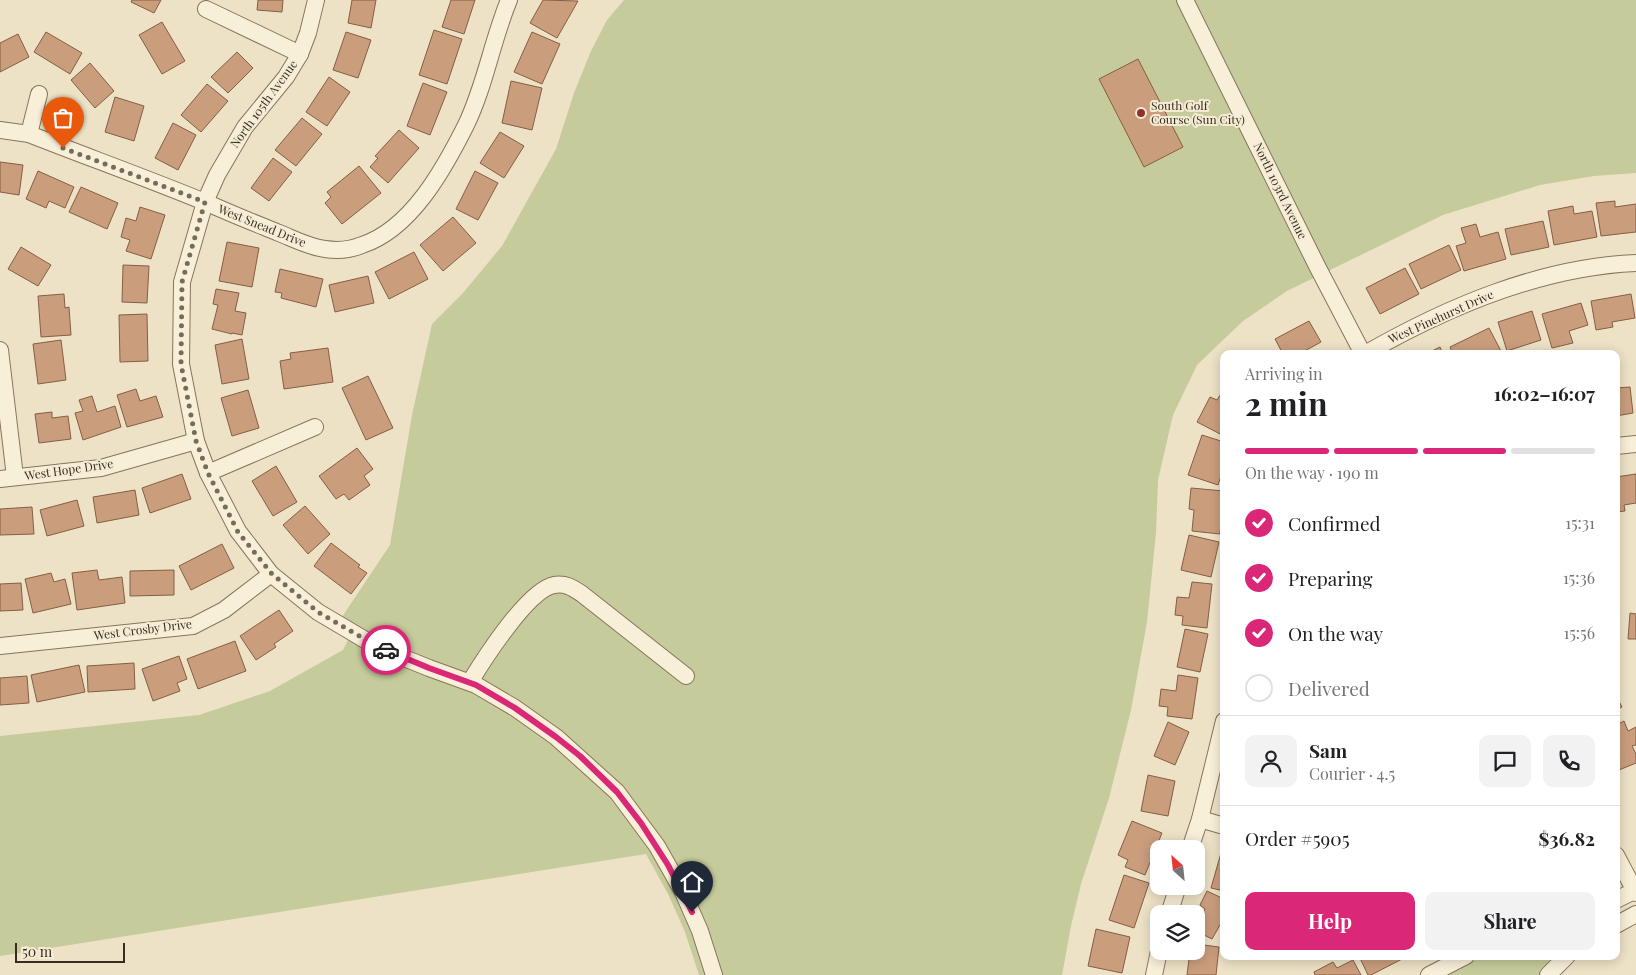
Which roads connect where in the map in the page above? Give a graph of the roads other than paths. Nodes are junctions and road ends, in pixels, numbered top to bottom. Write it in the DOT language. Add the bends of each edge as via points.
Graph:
graph roads {
  1 [pos="316,0"];
  2 [pos="509,0"];
  3 [pos="1185,0"];
  4 [pos="206,9"];
  5 [pos="300,54"];
  6 [pos="39,94"];
  7 [pos="0,130"];
  8 [pos="29,134"];
  9 [pos="205,202"];
  10 [pos="1636,263"];
  11 [pos="0,350"];
  12 [pos="1362,350"];
  13 [pos="1372,350"];
  14 [pos="315,427"];
  15 [pos="196,441"];
  16 [pos="1636,444"];
  17 [pos="1620,446"];
  18 [pos="208,473"];
  19 [pos="8,478"];
  20 [pos="272,574"];
  21 [pos="0,646"];
  22 [pos="686,676"];
  23 [pos="470,682"];
  24 [pos="1220,737"];
  25 [pos="1200,818"];
  26 [pos="1220,825"];
  27 [pos="1193,840"];
  28 [pos="1620,862"];
  29 [pos="1636,891"];
  30 [pos="1620,898"];
  31 [pos="1636,914"];
  32 [pos="1620,923"];
  33 [pos="1157,960"];
  34 [pos="1458,960"];
  35 [pos="1562,960"];
  36 [pos="714,975"];
  37 [pos="1154,975"];
  38 [pos="1429,975"];
  39 [pos="1548,975"];
  1 -- 5 [label="street, North 105th Avenue"];
  2 -- 9 [label="street, West Snead Drive" via="466,124 423,196 408,215 378,238 344,250 325,249 306,245"];
  3 -- 12 [label="street, North 103rd Avenue"];
  4 -- 5 [label="street, North 105th Avenue"];
  5 -- 9 [label="street, North 105th Avenue" via="286,77 245,127"];
  6 -- 8 [label="street"];
  7 -- 8 [label="street, West Snead Drive"];
  8 -- 9 [label="street, West Snead Drive"];
  9 -- 15 [label="street, North 105th Avenue" via="182,282 181,364"];
  10 -- 13 [label="street, West Pinehurst Drive" via="1579,270 1493,293 1450,310"];
  11 -- 19 [label="street"];
  14 -- 18 [label="street"];
  15 -- 18 [label="street, North 105th Avenue"];
  15 -- 19 [label="street, West Hope Drive" via="102,468"];
  16 -- 17 [label="street"];
  18 -- 20 [label="street, North 105th Avenue" via="238,532"];
  20 -- 21 [label="street, West Crosby Drive" via="224,610 193,626"];
  20 -- 23 [label="street, North 105th Avenue" via="318,612 377,646"];
  22 -- 23 [label="street" via="582,594 561,585 540,592 521,610"];
  23 -- 36 [label="street, North 105th Avenue" via="556,737 617,792 657,846 683,892"];
  24 -- 25 [label="street"];
  25 -- 26 [label="street"];
  25 -- 27 [label="street"];
  28 -- 29 [label="street"];
  29 -- 30 [label="street"];
  31 -- 32 [label="street"];
  33 -- 37 [label="street"];
  34 -- 38 [label="street"];
  35 -- 39 [label="street"];
}
